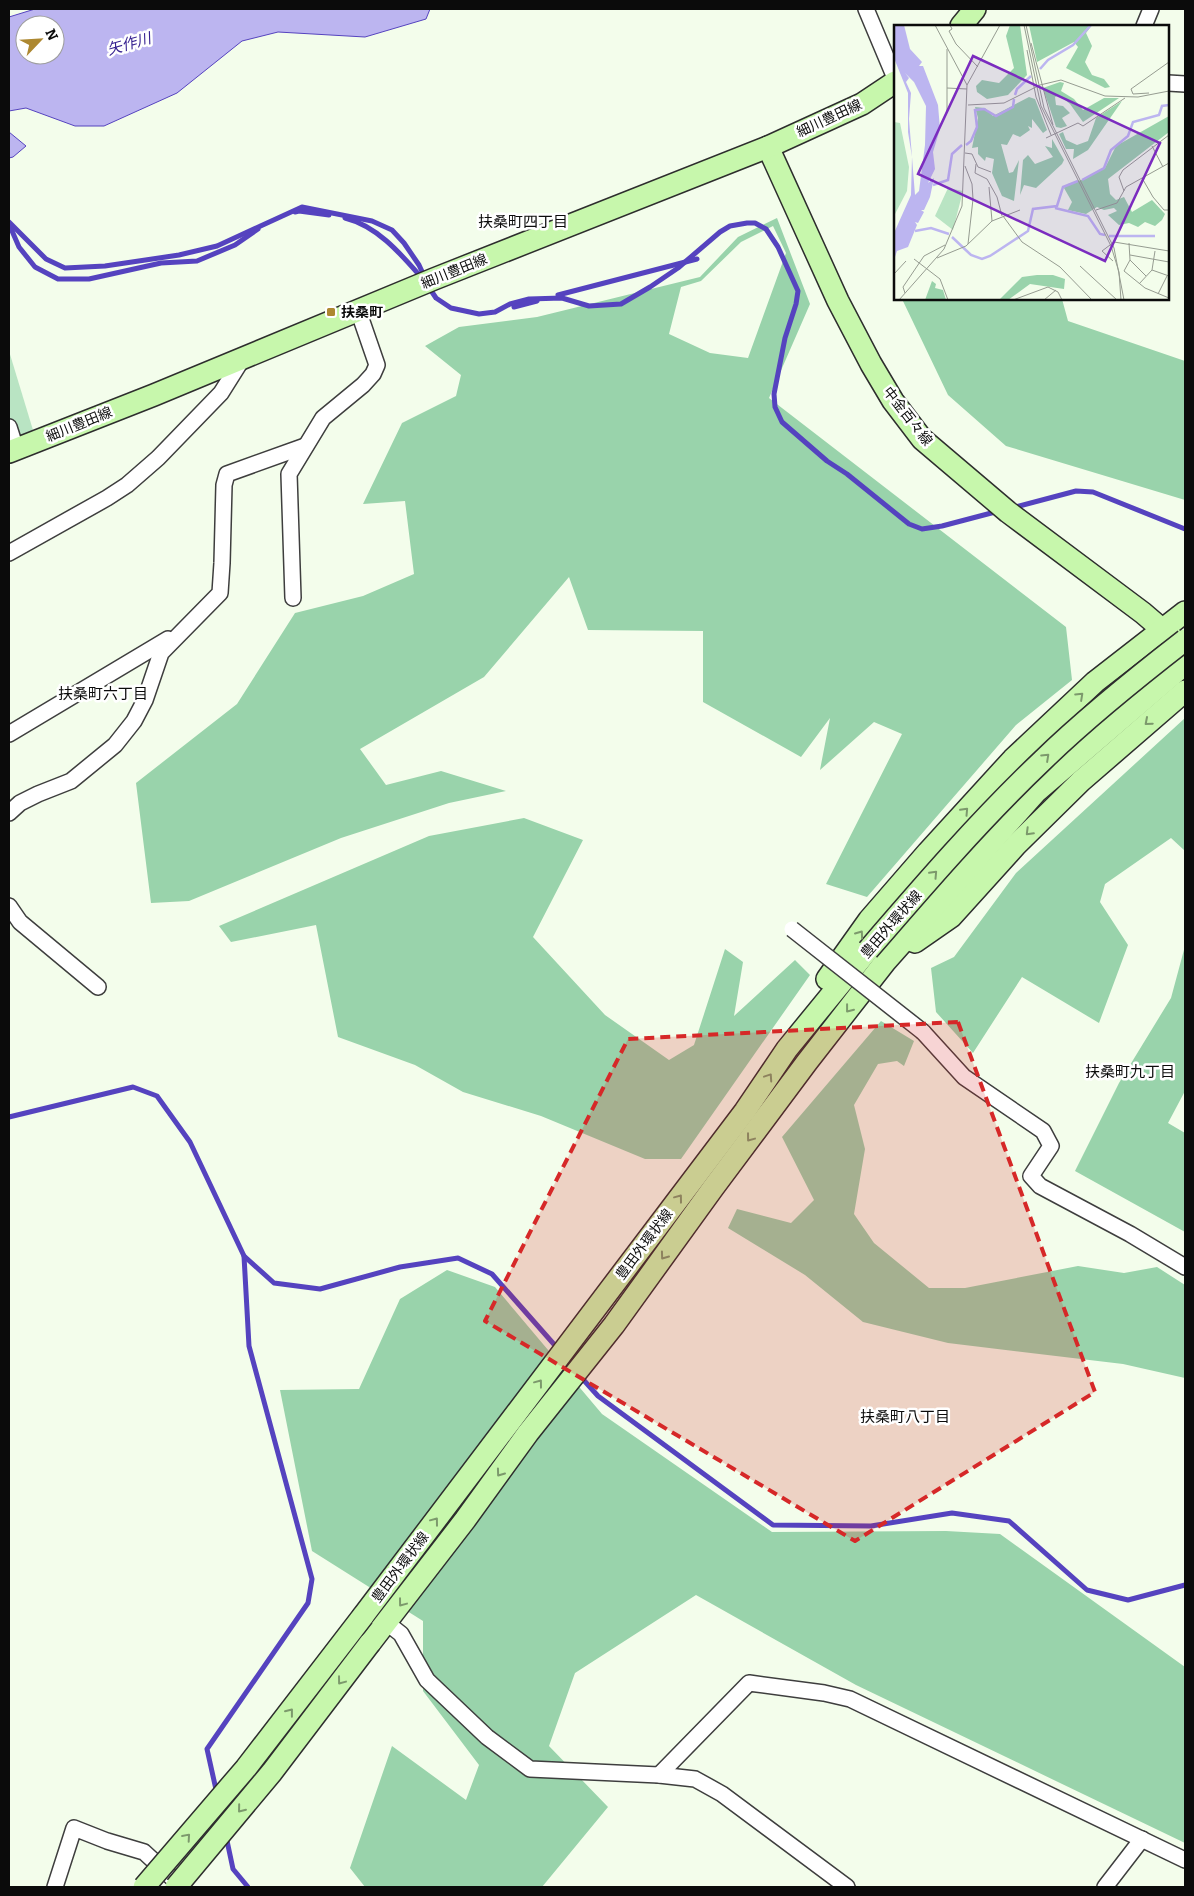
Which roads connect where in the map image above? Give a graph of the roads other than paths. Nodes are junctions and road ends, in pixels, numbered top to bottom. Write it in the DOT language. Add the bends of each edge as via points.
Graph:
graph roads {
  1 [pos="866,9"];
  2 [pos="975,9"];
  3 [pos="1151,9"];
  4 [pos="962,25"];
  5 [pos="1144,25"];
  6 [pos="894,76"];
  7 [pos="894,83"];
  8 [pos="1169,83"];
  9 [pos="1185,84"];
  10 [pos="768,147"];
  11 [pos="358,310"];
  12 [pos="243,358"];
  13 [pos="9,427"];
  14 [pos="306,446"];
  15 [pos="13,450"];
  16 [pos="9,553"];
  17 [pos="293,598"];
  18 [pos="1185,612"];
  19 [pos="185,629"];
  20 [pos="1161,629"];
  21 [pos="1185,640"];
  22 [pos="1185,649"];
  23 [pos="1185,664"];
  24 [pos="1185,690"];
  25 [pos="9,734"];
  26 [pos="9,814"];
  27 [pos="9,906"];
  28 [pos="792,930"];
  29 [pos="885,962"];
  30 [pos="98,987"];
  31 [pos="787,1049"];
  32 [pos="706,1180"];
  33 [pos="1185,1267"];
  34 [pos="387,1623"];
  35 [pos="659,1775"];
  36 [pos="1142,1839"];
  37 [pos="1185,1860"];
  38 [pos="839,1885"];
  39 [pos="55,1887"];
  40 [pos="144,1887"];
  41 [pos="176,1887"];
  42 [pos="182,1887"];
  43 [pos="1105,1887"];
  1 -- 6 [label="street"];
  2 -- 4 [label="street"];
  3 -- 5 [label="street"];
  7 -- 10 [label="street, 細川豊田線" via="862,104"];
  8 -- 9 [label="street"];
  10 -- 11 [label="street, 細川豊田線"];
  10 -- 20 [label="street, 中金百々線" via="870,364 922,439 1008,512"];
  11 -- 12 [label="street, 細川豊田線"];
  11 -- 14 [label="street" via="377,365 373,374 324,418"];
  12 -- 15 [label="street, 細川豊田線"];
  12 -- 16 [label="street" via="221,393 158,458 126,485"];
  13 -- 15 [label="street"];
  14 -- 17 [label="street" via="289,474"];
  14 -- 19 [label="street" via="227,474 220,593"];
  18 -- 20 [label="street"];
  19 -- 25 [label="street"];
  19 -- 26 [label="street" via="160,653 145,700 115,745 71,781 38,794"];
  20 -- 22 [label="street, 中金百々線"];
  31 -- 20 [label="street, one-way" via="836,966 928,852 1013,759 1095,682"];
  31 -- 21 [label="street, 豊田外環状線, one-way, bridge" via="945,862 1042,760"];
  23 -- 29 [label="street, 豊田外環状線" via="1036,792"];
  24 -- 29 [label="street, one-way" via="1081,781 1016,845 951,917"];
  27 -- 30 [label="street" via="20,922"];
  28 -- 33 [label="street, bridge" via="923,1032 964,1077 1043,1130 1051,1146 1031,1176 1040,1186"];
  29 -- 32 [label="street, 豊田外環状線, one-way" via="807,1062"];
  32 -- 31 [label="street, 豊田外環状線, one-way" via="745,1112"];
  32 -- 34 [label="street, 豊田外環状線, one-way" via="614,1325 528,1433"];
  40 -- 32 [label="street, 豊田外環状線, one-way, bridge" via="246,1768 509,1422"];
  34 -- 35 [label="street" via="401,1634 428,1680 487,1737 530,1768"];
  34 -- 41 [label="street, 豊田外環状線, one-way, bridge" via="272,1772"];
  35 -- 36 [label="street" via="749,1683 824,1692 850,1699"];
  35 -- 38 [label="street" via="695,1779 722,1794"];
  36 -- 37 [label="street"];
  36 -- 43 [label="street"];
  39 -- 42 [label="street" via="74,1828 144,1852"];
}
